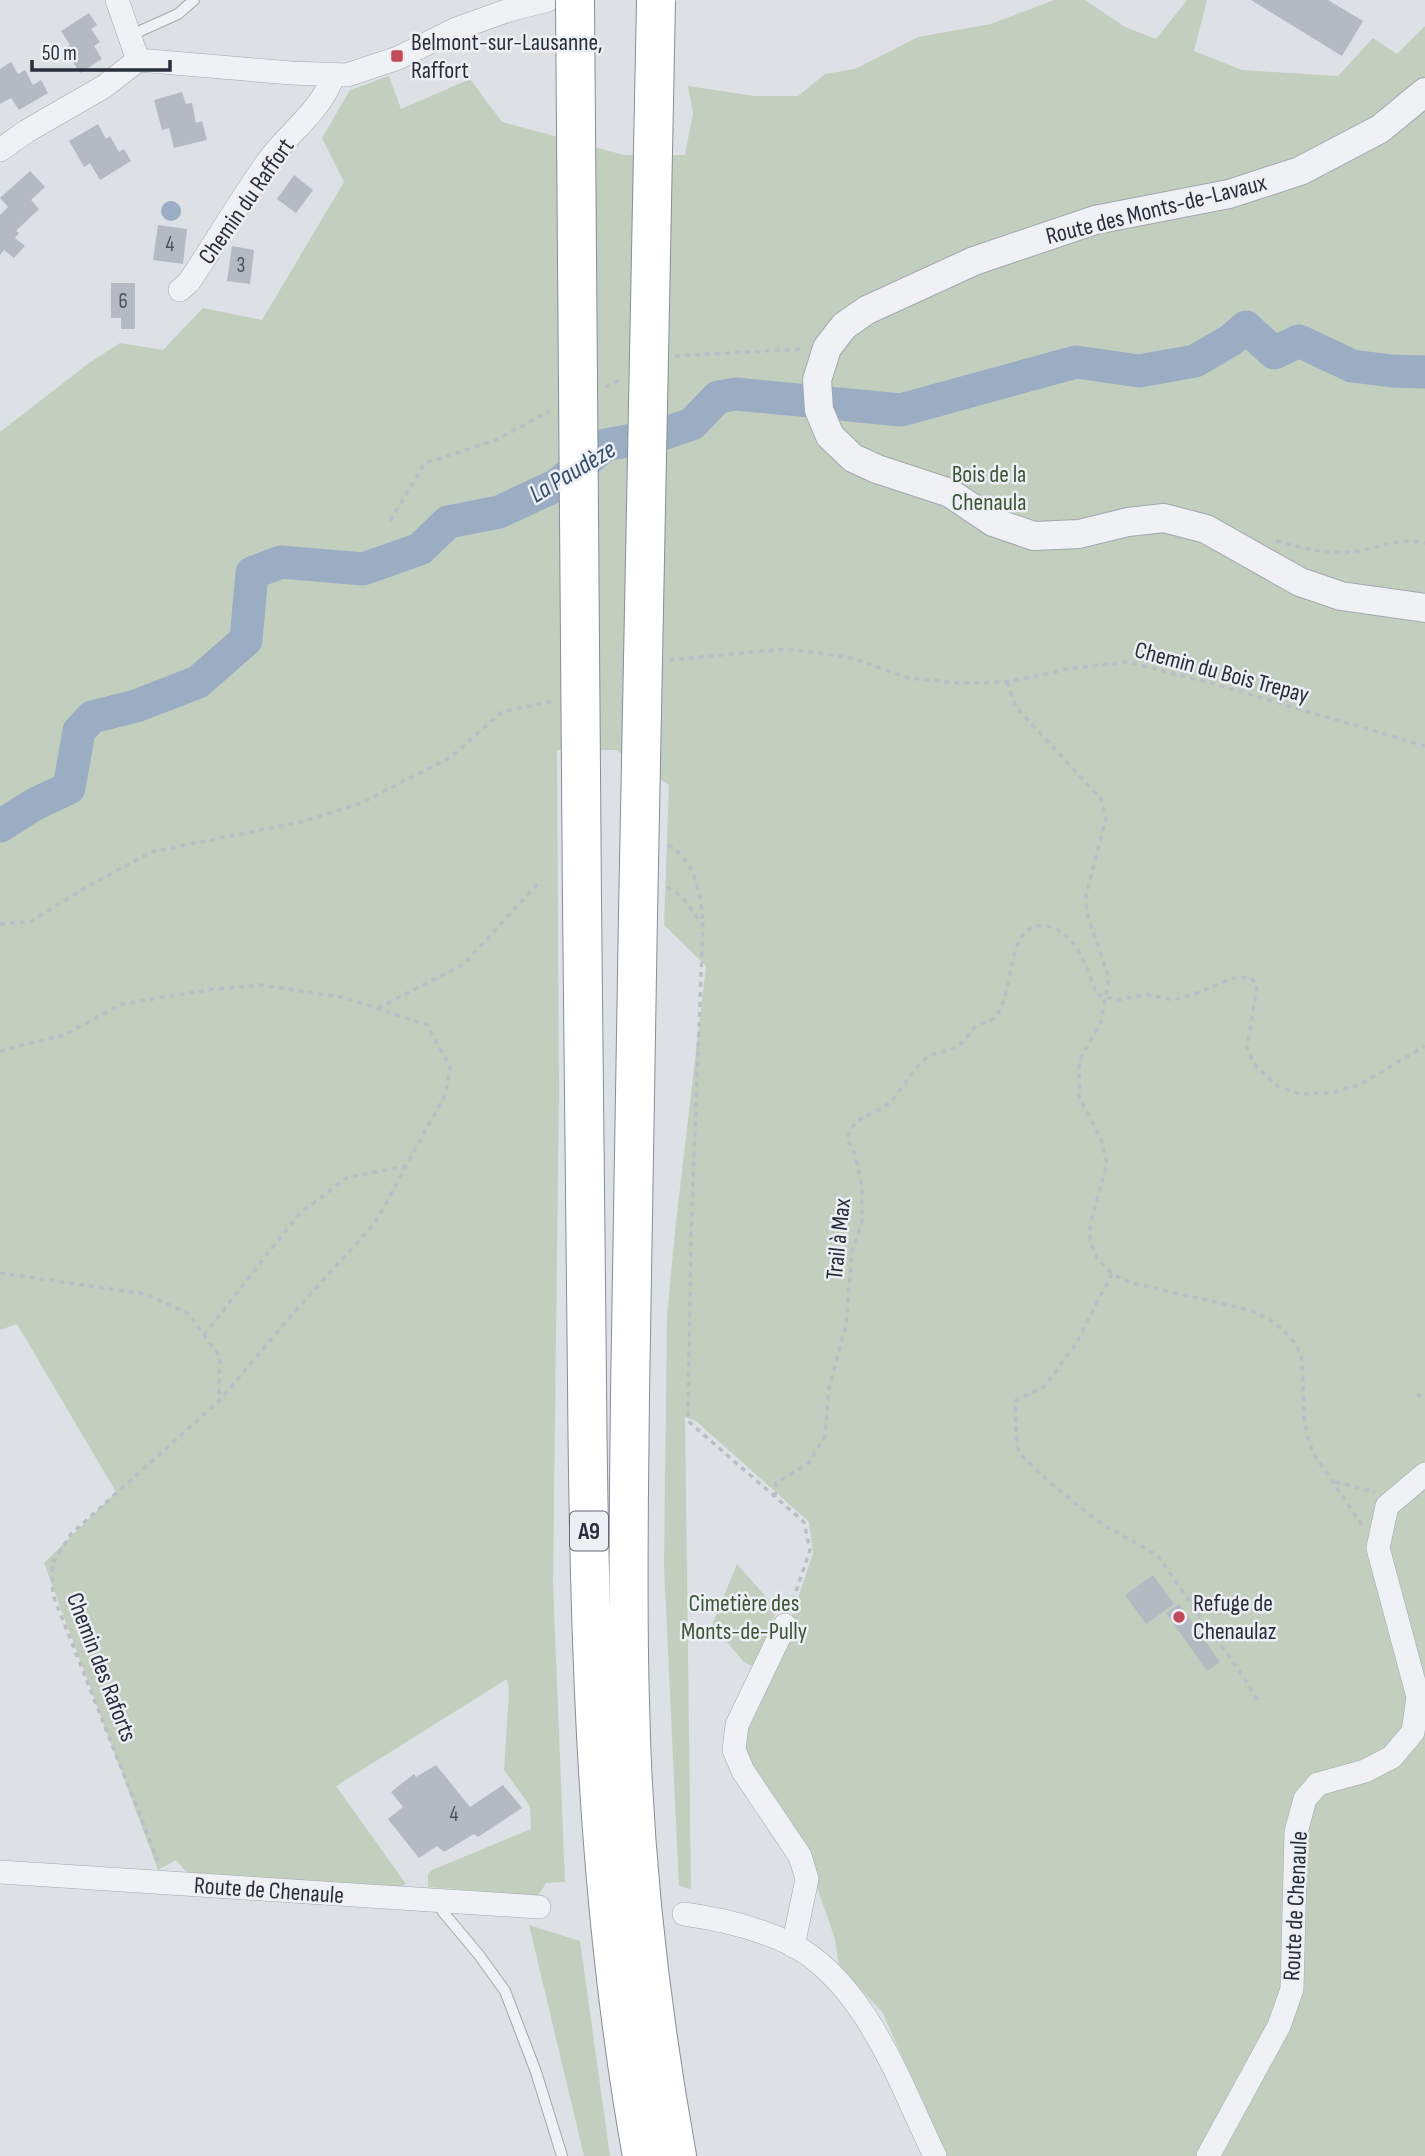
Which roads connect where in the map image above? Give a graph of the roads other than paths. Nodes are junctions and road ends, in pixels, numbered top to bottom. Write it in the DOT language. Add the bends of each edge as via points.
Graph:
graph roads {
  1 [pos="117,0"];
  2 [pos="194,0"];
  3 [pos="548,0"];
  4 [pos="575,0"];
  5 [pos="656,0"];
  6 [pos="129,37"];
  7 [pos="138,60"];
  8 [pos="333,76"];
  9 [pos="1425,92"];
  10 [pos="0,150"];
  11 [pos="180,290"];
  12 [pos="1425,608"];
  13 [pos="1425,1474"];
  14 [pos="785,1625"];
  15 [pos="0,1872"];
  16 [pos="439,1901"];
  17 [pos="539,1907"];
  18 [pos="684,1914"];
  19 [pos="793,1945"];
  20 [pos="562,2156"];
  21 [pos="642,2156"];
  22 [pos="677,2156"];
  23 [pos="935,2156"];
  24 [pos="1208,2156"];
  1 -- 6 [label="street"];
  2 -- 6 [label="lane" via="178,14"];
  3 -- 8 [label="street" via="466,25 398,58"];
  4 -- 21 [label="highway, A9, bridge" via="588,1505 594,1715 612,1956"];
  5 -- 22 [label="highway, A9, bridge" via="629,1495 630,1704 647,1947"];
  6 -- 7 [label="street"];
  7 -- 8 [label="street"];
  7 -- 10 [label="street" via="105,86"];
  8 -- 11 [label="street, Chemin du Raffort" via="317,106 269,160"];
  9 -- 12 [label="street, Route des Monts-de-Lavaux" via="1380,129 1300,171 1229,194 1095,220 974,261 867,310 844,326 827,348 817,380 819,410 830,436 853,458 950,494 993,522 1034,536 1079,534 1164,518 1206,528 1282,572 1341,596"];
  13 -- 24 [label="street, Route de Chenaule" via="1387,1506 1378,1548 1418,1697 1413,1732 1392,1757 1365,1772 1318,1784 1305,1799 1296,1832 1292,1989 1279,2026"];
  14 -- 19 [label="street" via="737,1725 734,1750 743,1772 800,1856 807,1879"];
  15 -- 16 [label="street, Route de Chenaule"];
  16 -- 17 [label="street, Route de Chenaule"];
  16 -- 20 [label="lane" via="505,1992 537,2073"];
  18 -- 19 [label="street" via="741,1924"];
  19 -- 23 [label="street" via="855,1999"];
}
